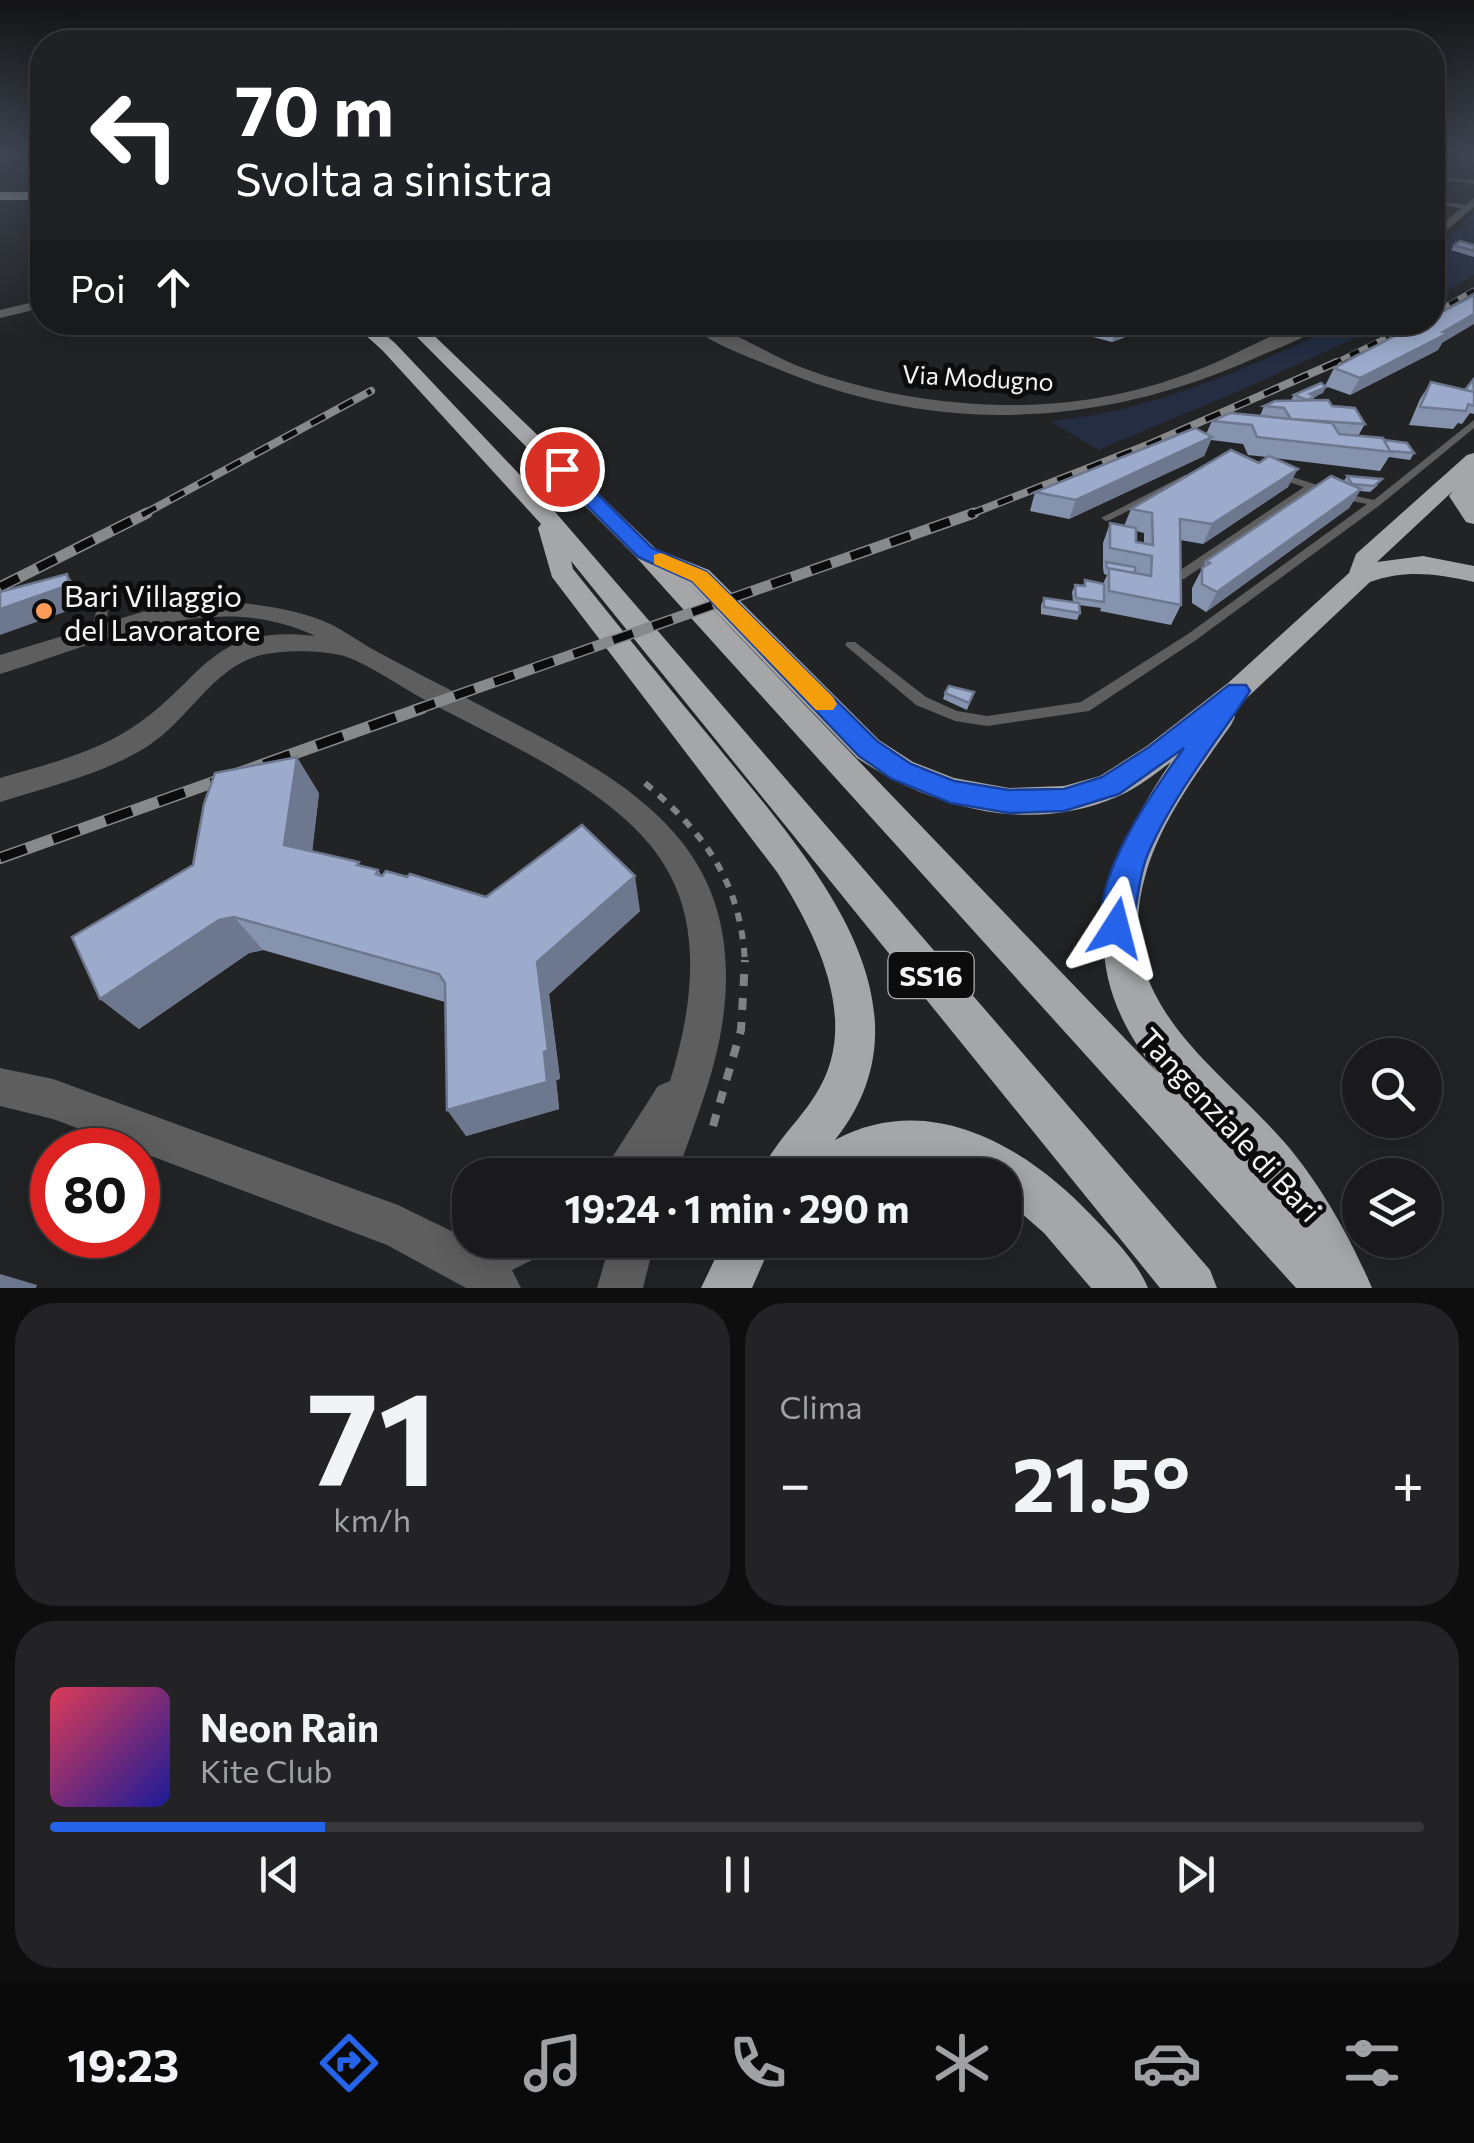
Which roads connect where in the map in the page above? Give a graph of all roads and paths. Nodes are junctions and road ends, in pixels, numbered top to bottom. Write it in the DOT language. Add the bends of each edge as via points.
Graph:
graph roads {
  1 [pos="30,307"];
  2 [pos="0,314"];
  3 [pos="375,335"];
  4 [pos="423,335"];
  5 [pos="716,335"];
  6 [pos="1292,335"];
  7 [pos="1474,423"];
  8 [pos="1474,459"];
  9 [pos="1260,470"];
  10 [pos="1474,474"];
  11 [pos="1191,475"];
  12 [pos="1312,487"];
  13 [pos="1376,503"];
  14 [pos="1474,517"];
  15 [pos="1106,518"];
  16 [pos="1474,574"];
  17 [pos="1180,576"];
  18 [pos="1361,576"];
  19 [pos="104,601"];
  20 [pos="98,632"];
  21 [pos="742,638"];
  22 [pos="851,645"];
  23 [pos="362,656"];
  24 [pos="0,664"];
  25 [pos="656,668"];
  26 [pos="1238,691"];
  27 [pos="636,776"];
  28 [pos="0,790"];
  29 [pos="692,1071"];
  30 [pos="0,1087"];
  31 [pos="706,1141"];
  32 [pos="633,1158"];
  33 [pos="662,1158"];
  34 [pos="792,1158"];
  35 [pos="851,1158"];
  36 [pos="985,1158"];
  37 [pos="1022,1181"];
  38 [pos="506,1258"];
  39 [pos="628,1258"];
  40 [pos="739,1258"];
  41 [pos="486,1276"];
  42 [pos="620,1288"];
  43 [pos="726,1288"];
  44 [pos="1122,1288"];
  45 [pos="1192,1288"];
  46 [pos="1329,1288"];
  47 [pos="1347,1288"];
  1 -- 2 [label="street"];
  3 -- 25 [label="highway" via="548,518 561,571"];
  4 -- 21 [label="highway, Tangenziale di Bari / SS16"];
  5 -- 6 [label="street, Via Modugno" via="828,384 920,402 1022,408 1134,396"];
  7 -- 13 [label="lane"];
  8 -- 18 [label="highway" via="1365,559"];
  9 -- 12 [label="lane"];
  10 -- 14 [label="highway" via="1460,496"];
  11 -- 15 [label="lane"];
  12 -- 13 [label="lane"];
  12 -- 17 [label="lane"];
  13 -- 22 [label="lane" via="1084,706 988,720 955,716 921,701"];
  16 -- 18 [label="highway" via="1423,564"];
  18 -- 26 [label="highway"];
  19 -- 20 [label="lane"];
  20 -- 23 [label="street" via="176,614 252,612 307,623"];
  20 -- 24 [label="street"];
  21 -- 26 [label="highway" via="902,771 951,792 1009,802 1064,800 1110,786"];
  21 -- 46 [label="highway, Tangenziale di Bari / SS16"];
  23 -- 28 [label="street" via="302,641 254,647 213,668 161,721 116,751"];
  23 -- 29 [label="street" via="602,783 643,813 676,853 698,902 706,944 707,994"];
  25 -- 34 [label="highway" via="824,914 848,976 856,1040 835,1105"];
  25 -- 45 [label="highway, SS16"];
  26 -- 47 [label="highway" via="1135,849 1116,928 1129,990 1166,1051 1274,1166"];
  27 -- 31 [label="path" via="678,806 710,845 734,892 745,935 739,1039"];
  29 -- 32 [label="street"];
  29 -- 33 [label="street"];
  30 -- 41 [label="street" via="53,1099 398,1227"];
  35 -- 36 [label="highway" via="882,1143 932,1138"];
  37 -- 44 [label="highway"];
  38 -- 41 [label="street"];
  39 -- 42 [label="street"];
  40 -- 43 [label="highway"];
}
